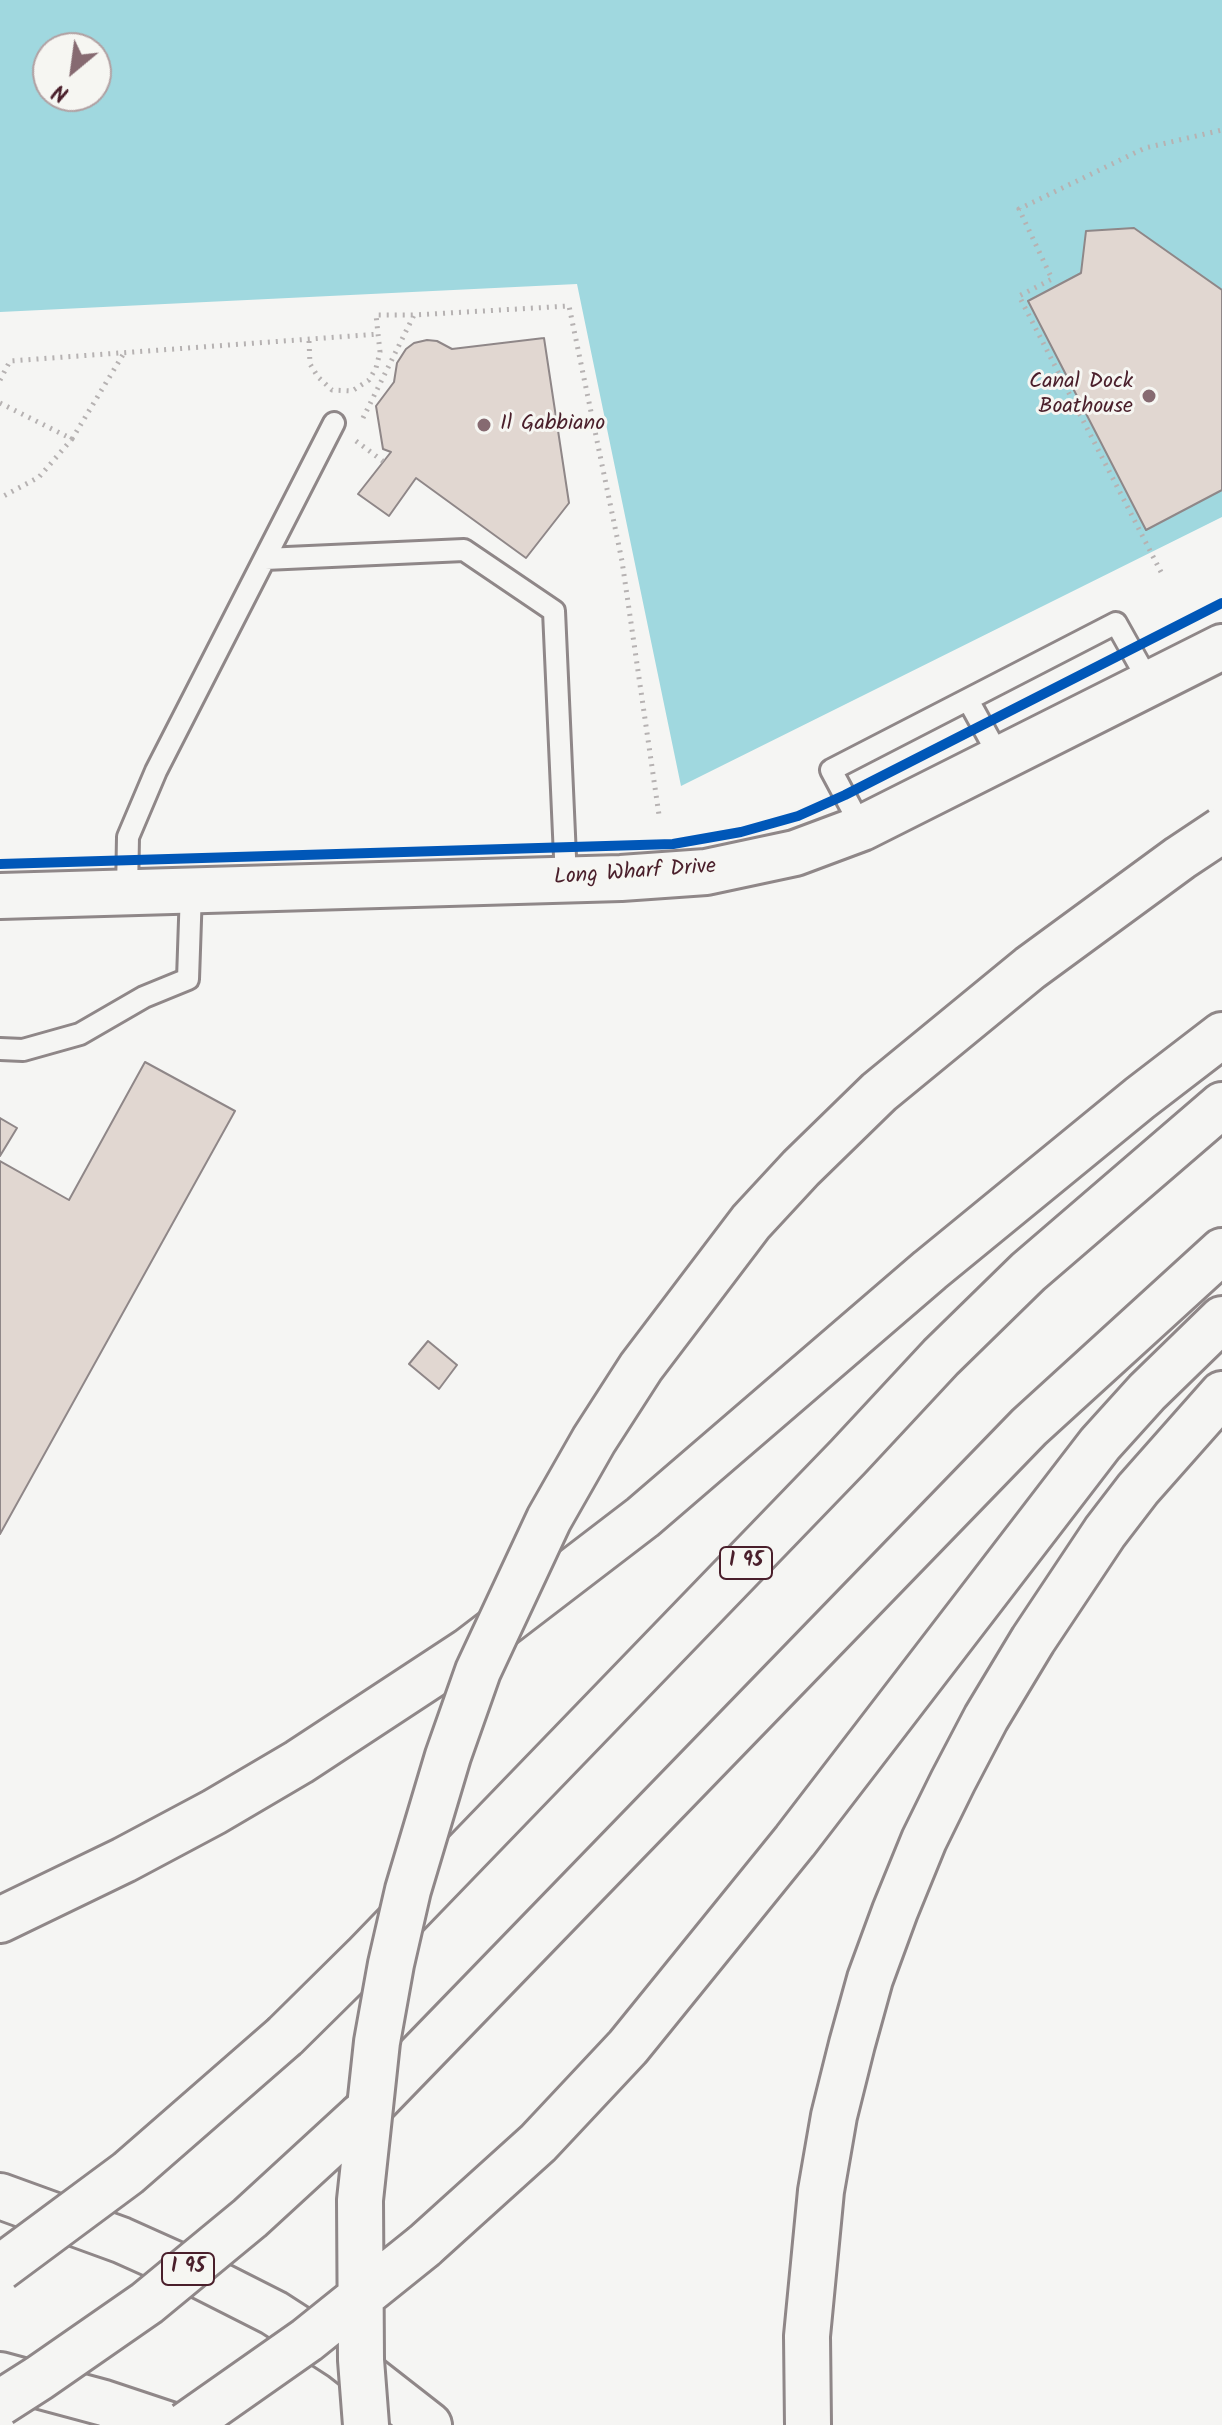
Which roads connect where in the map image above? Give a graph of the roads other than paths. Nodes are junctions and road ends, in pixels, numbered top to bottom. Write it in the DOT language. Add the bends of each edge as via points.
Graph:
graph roads {
  1 [pos="334,423"];
  2 [pos="265,559"];
  3 [pos="1222,647"];
  4 [pos="1149,682"];
  5 [pos="968,700"];
  6 [pos="1000,758"];
  7 [pos="862,828"];
  8 [pos="1222,830"];
  9 [pos="566,879"];
  10 [pos="191,891"];
  11 [pos="127,892"];
  12 [pos="0,896"];
  13 [pos="1222,1035"];
  14 [pos="0,1049"];
  15 [pos="1222,1105"];
  16 [pos="1222,1251"];
  17 [pos="1222,1319"];
  18 [pos="1222,1394"];
  19 [pos="0,1920"];
  20 [pos="0,2196"];
  21 [pos="0,2268"];
  22 [pos="0,2375"];
  23 [pos="0,2403"];
  24 [pos="170,2425"];
  25 [pos="186,2425"];
  26 [pos="366,2425"];
  27 [pos="429,2425"];
  28 [pos="808,2425"];
  1 -- 2 [label="lane"];
  2 -- 9 [label="lane" via="464,550 554,611"];
  2 -- 11 [label="lane" via="156,771 128,837"];
  3 -- 4 [label="main road, Long Wharf Drive"];
  4 -- 5 [label="lane" via="1116,623"];
  4 -- 6 [label="main road, Long Wharf Drive"];
  5 -- 6 [label="lane"];
  5 -- 7 [label="lane" via="831,770"];
  6 -- 7 [label="main road, Long Wharf Drive"];
  7 -- 9 [label="main road, Long Wharf Drive" via="795,853 706,872"];
  8 -- 26 [label="main road, bridge" via="1030,968 879,1092 801,1168 751,1222 641,1367 549,1519 478,1671 425,1825 391,1964 360,2200"];
  9 -- 10 [label="main road, Long Wharf Drive"];
  10 -- 11 [label="main road, Long Wharf Drive"];
  10 -- 14 [label="lane" via="188,979 80,1034 23,1050"];
  11 -- 12 [label="main road, Long Wharf Drive"];
  13 -- 19 [label="main road" via="930,1270 643,1517 468,1651 214,1812"];
  15 -- 21 [label="main road, I 95, bridge" via="1028,1272 941,1357 285,2036 128,2173"];
  16 -- 23 [label="main road, I 95, bridge" via="1029,1427 361,2116 147,2303"];
  17 -- 25 [label="main road, bridge" via="1100,1444 656,2015 538,2143 424,2246 307,2340"];
  18 -- 28 [label="main road" via="1138,1489 1033,1640 960,1769 895,1911 852,2044 821,2191 807,2336"];
  20 -- 27 [label="main road" via="121,2240 274,2313 342,2357"];
  22 -- 24 [label="main road"];
}
